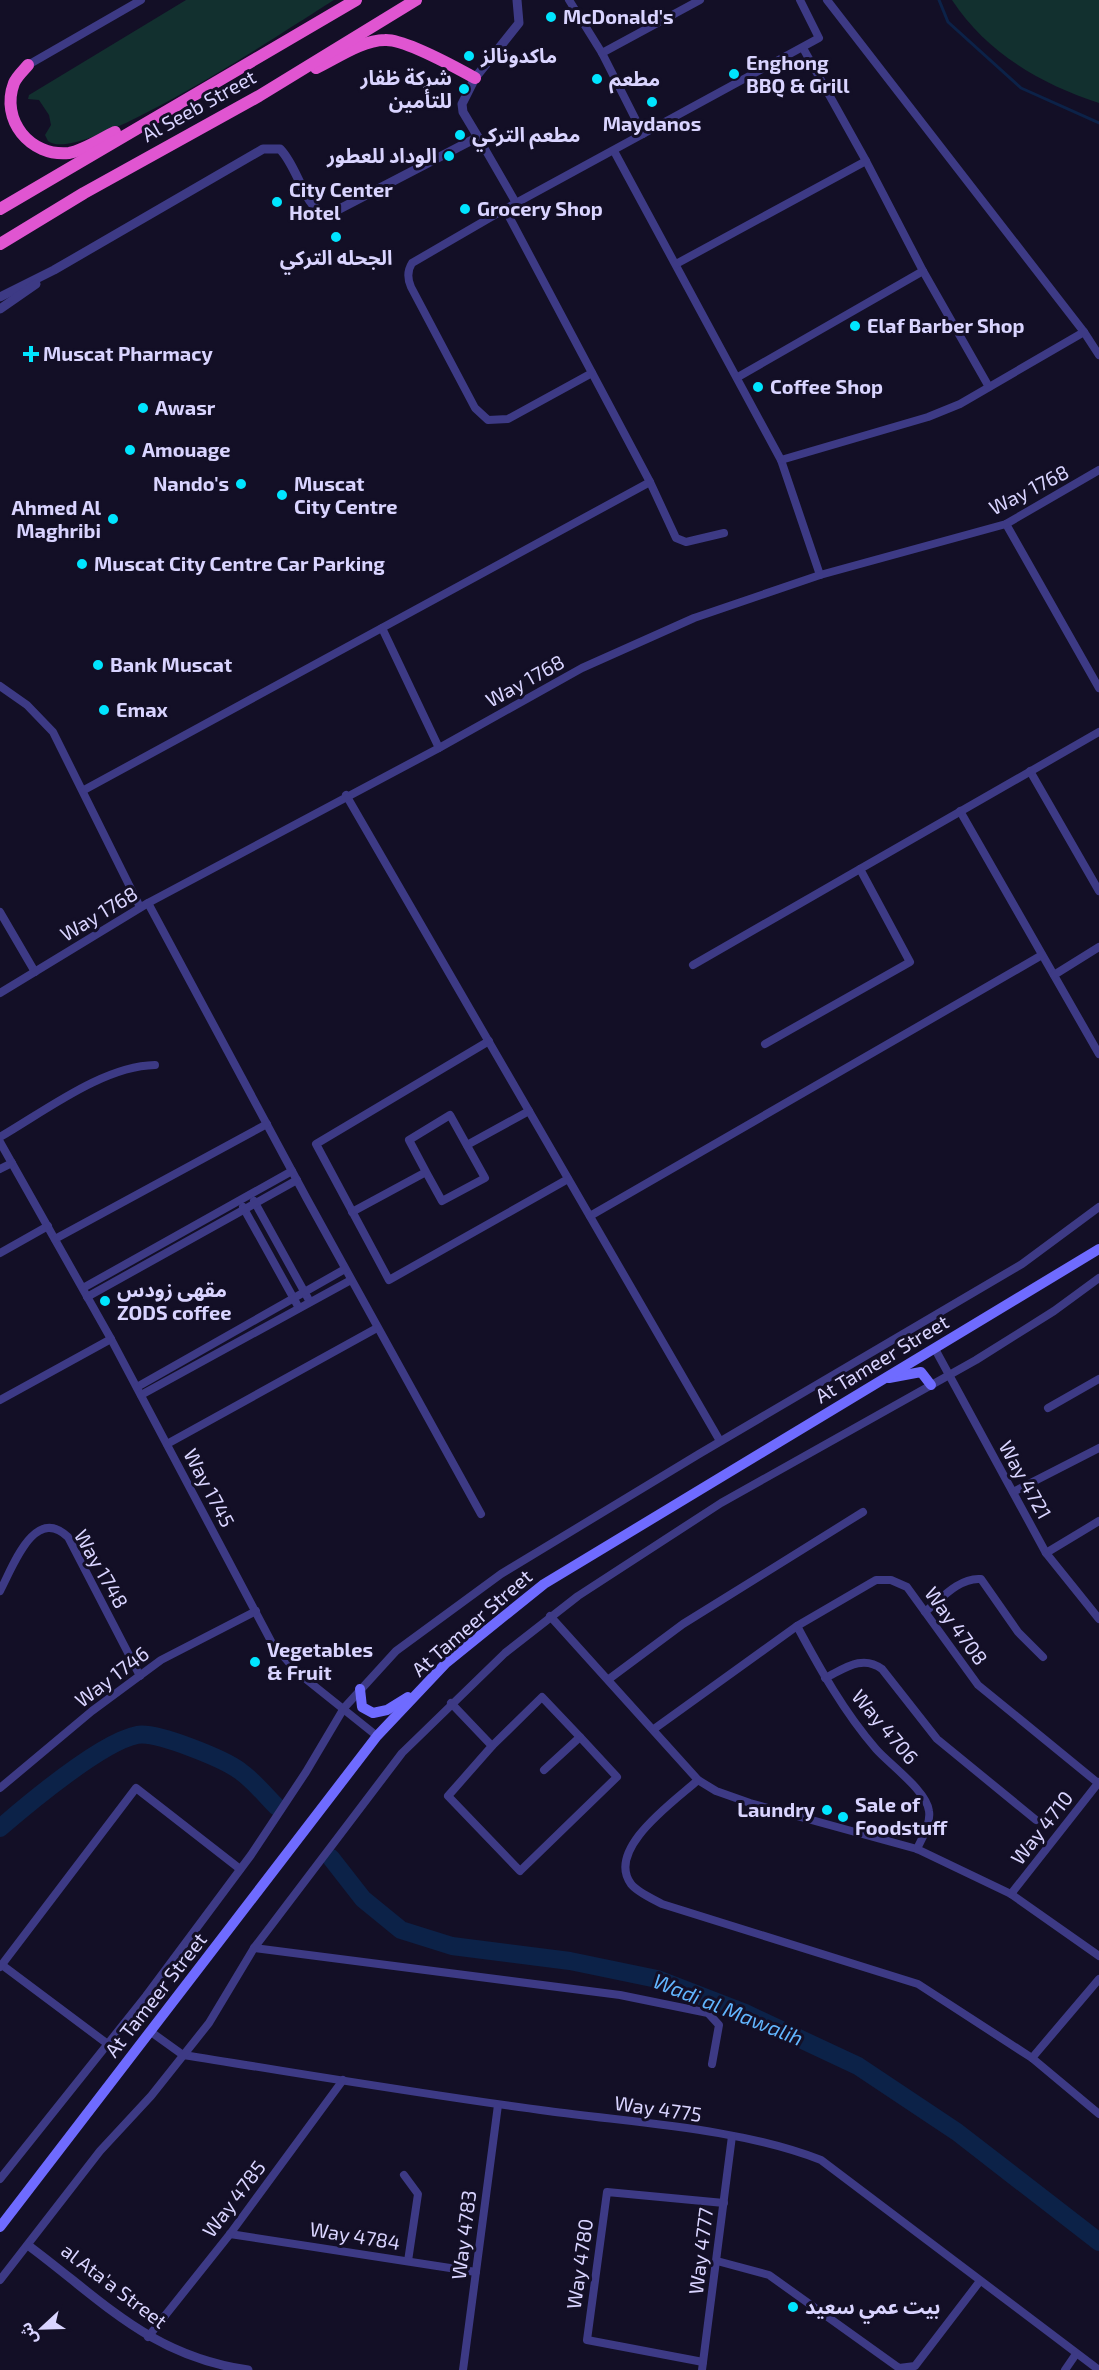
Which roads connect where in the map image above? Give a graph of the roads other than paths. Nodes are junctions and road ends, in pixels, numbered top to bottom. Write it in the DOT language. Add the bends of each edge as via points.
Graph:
graph roads {
  1 [pos="141,0"];
  2 [pos="356,0"];
  3 [pos="416,0"];
  4 [pos="517,0"];
  5 [pos="569,0"];
  6 [pos="700,0"];
  7 [pos="800,0"];
  8 [pos="827,0"];
  9 [pos="803,48"];
  10 [pos="602,53"];
  11 [pos="28,65"];
  12 [pos="475,78"];
  13 [pos="259,96"];
  14 [pos="150,119"];
  15 [pos="643,134"];
  16 [pos="478,137"];
  17 [pos="614,151"];
  18 [pos="866,161"];
  19 [pos="516,202"];
  20 [pos="505,208"];
  21 [pos="0,209"];
  22 [pos="0,244"];
  23 [pos="676,264"];
  24 [pos="54,270"];
  25 [pos="922,271"];
  26 [pos="0,297"];
  27 [pos="0,309"];
  28 [pos="1084,332"];
  29 [pos="1099,354"];
  30 [pos="592,373"];
  31 [pos="738,377"];
  32 [pos="989,387"];
  33 [pos="782,460"];
  34 [pos="1099,470"];
  35 [pos="650,482"];
  36 [pos="1006,524"];
  37 [pos="724,533"];
  38 [pos="820,575"];
  39 [pos="382,628"];
  40 [pos="0,686"];
  41 [pos="1099,688"];
  42 [pos="1099,732"];
  43 [pos="439,748"];
  44 [pos="1030,771"];
  45 [pos="84,790"];
  46 [pos="346,795"];
  47 [pos="960,811"];
  48 [pos="860,869"];
  49 [pos="1099,891"];
  50 [pos="148,903"];
  51 [pos="140,907"];
  52 [pos="0,912"];
  53 [pos="1099,947"];
  54 [pos="1042,955"];
  55 [pos="693,965"];
  56 [pos="35,972"];
  57 [pos="1054,975"];
  58 [pos="0,993"];
  59 [pos="489,1041"];
  60 [pos="765,1044"];
  61 [pos="1099,1054"];
  62 [pos="155,1065"];
  63 [pos="529,1111"];
  64 [pos="267,1124"];
  65 [pos="0,1139"];
  66 [pos="467,1145"];
  67 [pos="12,1163"];
  68 [pos="0,1169"];
  69 [pos="292,1171"];
  70 [pos="426,1172"];
  71 [pos="568,1179"];
  72 [pos="297,1180"];
  73 [pos="251,1194"];
  74 [pos="240,1200"];
  75 [pos="256,1203"];
  76 [pos="1099,1206"];
  77 [pos="245,1209"];
  78 [pos="352,1212"];
  79 [pos="590,1216"];
  80 [pos="48,1226"];
  81 [pos="55,1239"];
  82 [pos="1099,1249"];
  83 [pos="0,1253"];
  84 [pos="345,1269"];
  85 [pos="1099,1278"];
  86 [pos="351,1280"];
  87 [pos="83,1288"];
  88 [pos="304,1292"];
  89 [pos="87,1297"];
  90 [pos="294,1298"];
  91 [pos="310,1302"];
  92 [pos="299,1308"];
  93 [pos="377,1328"];
  94 [pos="111,1339"];
  95 [pos="934,1349"];
  96 [pos="949,1375"];
  97 [pos="886,1378"];
  98 [pos="1099,1379"];
  99 [pos="931,1385"];
  100 [pos="136,1387"];
  101 [pos="141,1395"];
  102 [pos="0,1400"];
  103 [pos="1048,1408"];
  104 [pos="720,1441"];
  105 [pos="167,1444"];
  106 [pos="1099,1448"];
  107 [pos="1013,1492"];
  108 [pos="863,1512"];
  109 [pos="481,1514"];
  110 [pos="1099,1521"];
  111 [pos="1046,1553"];
  112 [pos="0,1591"];
  113 [pos="256,1611"];
  114 [pos="925,1612"];
  115 [pos="550,1616"];
  116 [pos="1099,1619"];
  117 [pos="797,1626"];
  118 [pos="1043,1657"];
  119 [pos="140,1676"];
  120 [pos="825,1678"];
  121 [pos="609,1679"];
  122 [pos="360,1689"];
  123 [pos="419,1692"];
  124 [pos="451,1703"];
  125 [pos="344,1708"];
  126 [pos="654,1728"];
  127 [pos="377,1736"];
  128 [pos="580,1737"];
  129 [pos="492,1746"];
  130 [pos="544,1770"];
  131 [pos="698,1780"];
  132 [pos="1099,1783"];
  133 [pos="0,1788"];
  134 [pos="1036,1820"];
  135 [pos="917,1849"];
  136 [pos="240,1869"];
  137 [pos="1011,1894"];
  138 [pos="254,1948"];
  139 [pos="1099,1956"];
  140 [pos="1,1966"];
  141 [pos="1099,1979"];
  142 [pos="151,2032"];
  143 [pos="109,2045"];
  144 [pos="183,2055"];
  145 [pos="1032,2058"];
  146 [pos="712,2064"];
  147 [pos="343,2080"];
  148 [pos="498,2105"];
  149 [pos="1099,2114"];
  150 [pos="732,2136"];
  151 [pos="404,2175"];
  152 [pos="0,2178"];
  153 [pos="724,2203"];
  154 [pos="0,2227"];
  155 [pos="230,2234"];
  156 [pos="29,2246"];
  157 [pos="408,2261"];
  158 [pos="717,2261"];
  159 [pos="476,2272"];
  160 [pos="0,2280"];
  161 [pos="980,2281"];
  162 [pos="148,2337"];
  163 [pos="1076,2354"];
  164 [pos="703,2366"];
  165 [pos="248,2370"];
  166 [pos="463,2370"];
  167 [pos="1065,2370"];
  168 [pos="1099,2370"];
  1 -- 11 [label="street"];
  2 -- 14 [label="highway, Al Seeb Street"];
  3 -- 13 [label="highway, Al Seeb Street"];
  4 -- 12 [label="street" via="519,23"];
  5 -- 10 [label="street"];
  6 -- 10 [label="street"];
  7 -- 9 [label="street" via="819,38"];
  8 -- 28 [label="street"];
  9 -- 15 [label="street"];
  9 -- 18 [label="street"];
  10 -- 15 [label="street"];
  11 -- 14 [label="highway" via="14,81 11,113 16,127 36,148 71,153"];
  12 -- 13 [label="highway" via="433,56 386,39 360,46"];
  12 -- 16 [label="street" via="462,104"];
  13 -- 22 [label="highway, Al Seeb Street"];
  14 -- 21 [label="highway, Al Seeb Street"];
  15 -- 17 [label="street"];
  16 -- 19 [label="street"];
  16 -- 24 [label="street" via="326,216 317,212 290,159 280,149 263,149"];
  17 -- 19 [label="street"];
  17 -- 23 [label="street"];
  18 -- 23 [label="street"];
  18 -- 25 [label="street"];
  19 -- 20 [label="street"];
  20 -- 30 [label="street"];
  20 -- 30 [label="street" via="412,263 407,275 411,287 475,408 488,420 508,419"];
  23 -- 31 [label="street"];
  24 -- 26 [label="street"];
  24 -- 27 [label="street"];
  25 -- 31 [label="street"];
  25 -- 32 [label="street"];
  28 -- 29 [label="street"];
  28 -- 32 [label="street"];
  30 -- 35 [label="street"];
  31 -- 33 [label="street"];
  32 -- 33 [label="street" via="928,417"];
  33 -- 38 [label="street"];
  34 -- 36 [label="street, Way 1768"];
  35 -- 37 [label="street" via="676,538 686,542"];
  35 -- 39 [label="street"];
  36 -- 38 [label="street, Way 1768"];
  36 -- 41 [label="street"];
  38 -- 43 [label="street, Way 1768" via="694,618 582,668"];
  39 -- 43 [label="street"];
  39 -- 45 [label="street"];
  40 -- 45 [label="street" via="27,705 53,732"];
  42 -- 44 [label="street"];
  43 -- 46 [label="street, Way 1768"];
  44 -- 47 [label="street"];
  44 -- 49 [label="street"];
  45 -- 51 [label="street"];
  46 -- 50 [label="street, Way 1768"];
  46 -- 59 [label="street"];
  47 -- 48 [label="street"];
  47 -- 54 [label="street"];
  48 -- 55 [label="street"];
  48 -- 60 [label="street" via="910,962"];
  50 -- 51 [label="street, Way 1768"];
  50 -- 64 [label="street"];
  51 -- 56 [label="street, Way 1768"];
  52 -- 56 [label="street"];
  53 -- 57 [label="street"];
  54 -- 57 [label="street"];
  54 -- 79 [label="street"];
  56 -- 58 [label="street, Way 1768"];
  57 -- 61 [label="street"];
  59 -- 63 [label="street"];
  59 -- 78 [label="street" via="316,1144"];
  62 -- 65 [label="street" via="134,1065 112,1073"];
  63 -- 66 [label="street"];
  63 -- 71 [label="street"];
  64 -- 69 [label="street"];
  64 -- 81 [label="street"];
  65 -- 67 [label="street, Way 1745"];
  66 -- 70 [label="street" via="450,1115 409,1140"];
  66 -- 70 [label="street" via="485,1178 442,1201"];
  67 -- 68 [label="street"];
  67 -- 80 [label="street, Way 1745"];
  69 -- 72 [label="street"];
  69 -- 73 [label="street"];
  70 -- 78 [label="street"];
  71 -- 78 [label="street" via="389,1280"];
  71 -- 79 [label="street"];
  72 -- 75 [label="street"];
  72 -- 84 [label="street"];
  73 -- 74 [label="street"];
  73 -- 75 [label="street"];
  74 -- 77 [label="street"];
  74 -- 87 [label="street"];
  75 -- 77 [label="street"];
  75 -- 88 [label="street"];
  76 -- 104 [label="street" via="1022,1264"];
  77 -- 89 [label="street"];
  77 -- 90 [label="street"];
  79 -- 104 [label="street"];
  80 -- 81 [label="street, Way 1745"];
  80 -- 83 [label="street"];
  81 -- 87 [label="street, Way 1745"];
  82 -- 95 [label="main road, At Tameer Street"];
  84 -- 86 [label="street"];
  84 -- 88 [label="street"];
  85 -- 96 [label="street" via="1054,1311"];
  86 -- 91 [label="street"];
  86 -- 93 [label="street"];
  87 -- 89 [label="street, Way 1745"];
  88 -- 90 [label="street"];
  88 -- 91 [label="street"];
  89 -- 94 [label="street, Way 1745"];
  90 -- 92 [label="street"];
  90 -- 100 [label="street"];
  91 -- 92 [label="street"];
  92 -- 101 [label="street"];
  93 -- 105 [label="street"];
  93 -- 109 [label="street"];
  94 -- 100 [label="street, Way 1745"];
  94 -- 102 [label="street"];
  95 -- 96 [label="street, Way 4721"];
  95 -- 97 [label="main road, At Tameer Street"];
  96 -- 99 [label="street"];
  96 -- 107 [label="street, Way 4721"];
  97 -- 99 [label="main road" via="921,1372"];
  97 -- 123 [label="main road, At Tameer Street" via="544,1584 446,1663"];
  98 -- 103 [label="street"];
  99 -- 115 [label="street" via="721,1503"];
  100 -- 101 [label="street, Way 1745"];
  101 -- 105 [label="street, Way 1745"];
  104 -- 122 [label="street" via="501,1574 396,1651"];
  105 -- 113 [label="street, Way 1745"];
  106 -- 107 [label="street"];
  107 -- 111 [label="street, Way 4721"];
  108 -- 121 [label="street" via="683,1624"];
  110 -- 111 [label="street"];
  111 -- 116 [label="street, Way 4721"];
  112 -- 119 [label="street, Way 1748" via="31,1534 48,1527 62,1531"];
  113 -- 119 [label="street, Way 1746" via="161,1660"];
  113 -- 125 [label="street, Way 1745" via="281,1655"];
  114 -- 117 [label="street, Way 4708" via="907,1587 891,1580 876,1580"];
  114 -- 118 [label="street" via="961,1583 972,1578 981,1580 1018,1632"];
  114 -- 132 [label="street, Way 4708" via="978,1684"];
  115 -- 121 [label="street"];
  115 -- 124 [label="street"];
  117 -- 120 [label="street, Way 4706"];
  117 -- 126 [label="street, Way 4708"];
  119 -- 133 [label="street, Way 1746"];
  120 -- 134 [label="street" via="861,1661 873,1662 938,1739"];
  120 -- 135 [label="street, Way 4706" via="875,1748 922,1795 930,1810"];
  121 -- 126 [label="street"];
  122 -- 123 [label="main road" via="362,1707 373,1713 387,1710"];
  122 -- 125 [label="street"];
  123 -- 127 [label="main road, At Tameer Street"];
  124 -- 129 [label="street"];
  124 -- 138 [label="street" via="402,1753"];
  125 -- 127 [label="street, Way 1745"];
  125 -- 136 [label="street" via="306,1773"];
  126 -- 131 [label="street"];
  127 -- 142 [label="main road, At Tameer Street"];
  128 -- 129 [label="street" via="542,1697"];
  128 -- 129 [label="street" via="617,1777 520,1871 448,1796"];
  128 -- 130 [label="street"];
  131 -- 135 [label="street" via="750,1803"];
  131 -- 145 [label="street" via="640,1833 628,1851 625,1870 632,1885 662,1904 918,1984"];
  132 -- 137 [label="street, Way 4710"];
  135 -- 137 [label="street"];
  136 -- 140 [label="street" via="136,1788"];
  136 -- 143 [label="street"];
  137 -- 139 [label="street"];
  138 -- 144 [label="street" via="209,2023"];
  138 -- 146 [label="street" via="620,1995 708,2013 719,2025"];
  140 -- 143 [label="street"];
  141 -- 145 [label="street"];
  142 -- 144 [label="street, Way 4775"];
  142 -- 154 [label="main road, At Tameer Street"];
  143 -- 152 [label="street"];
  144 -- 147 [label="street, Way 4775"];
  144 -- 156 [label="street" via="100,2151"];
  145 -- 149 [label="street"];
  147 -- 148 [label="street, Way 4775"];
  147 -- 155 [label="street, Way 4785"];
  148 -- 150 [label="street, Way 4775"];
  148 -- 159 [label="street, Way 4783"];
  150 -- 153 [label="street, Way 4777"];
  150 -- 161 [label="street, Way 4775" via="789,2148 821,2160"];
  151 -- 157 [label="street" via="418,2194"];
  153 -- 158 [label="street, Way 4777"];
  153 -- 164 [label="street, Way 4780" via="607,2192 587,2340"];
  155 -- 157 [label="street, Way 4784"];
  155 -- 162 [label="street, Way 4785"];
  156 -- 160 [label="street"];
  156 -- 162 [label="street, al Ata'a Street"];
  157 -- 159 [label="street, Way 4784"];
  158 -- 161 [label="street" via="769,2275 899,2368 915,2366"];
  158 -- 164 [label="street, Way 4777"];
  159 -- 166 [label="street, Way 4783"];
  161 -- 163 [label="street, Way 4775"];
  162 -- 165 [label="street, al Ata'a Street" via="213,2365"];
  163 -- 167 [label="street"];
  163 -- 168 [label="street, Way 4775"];
}
